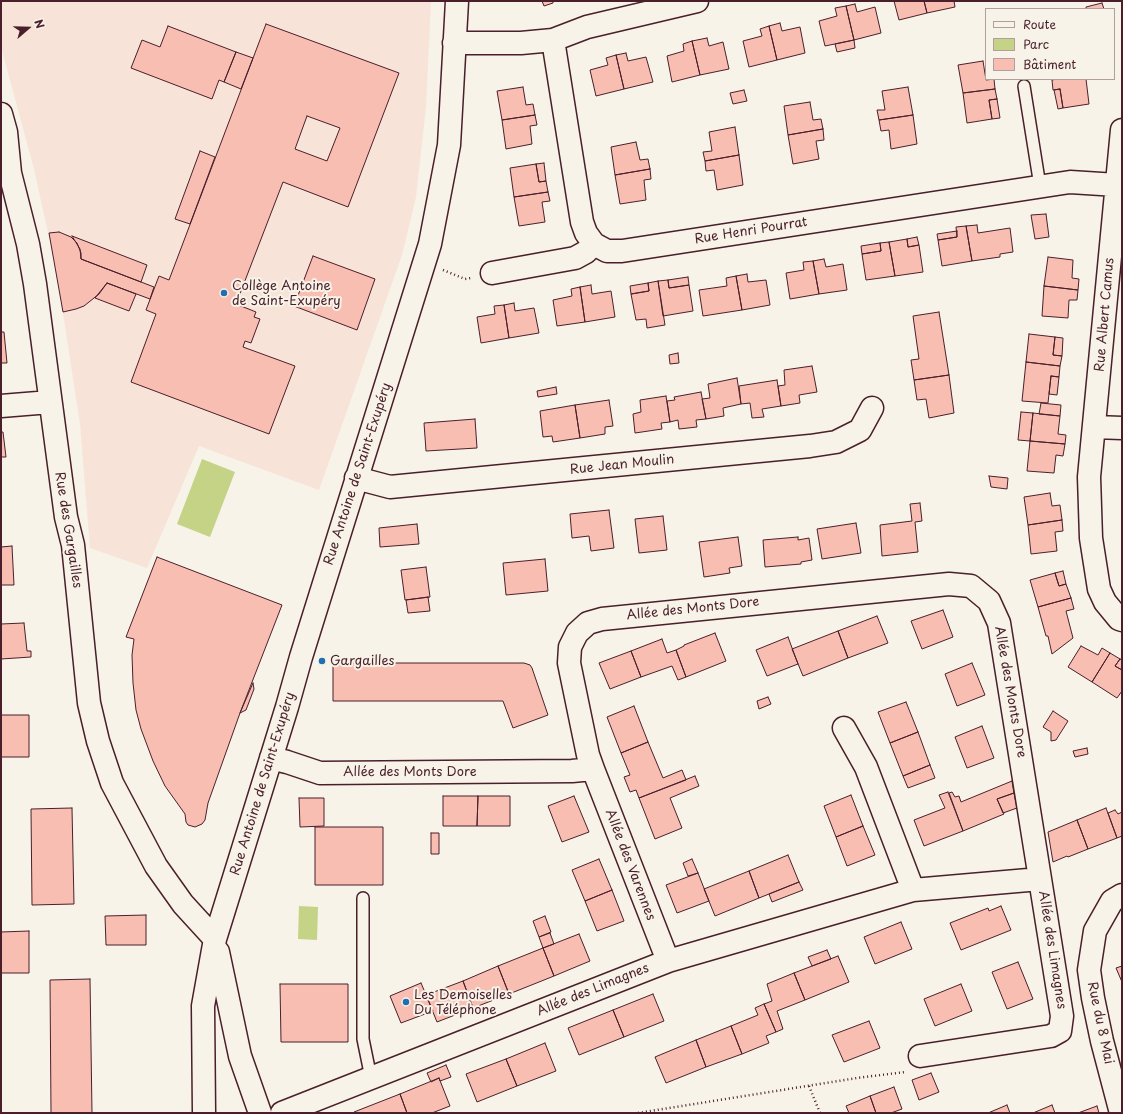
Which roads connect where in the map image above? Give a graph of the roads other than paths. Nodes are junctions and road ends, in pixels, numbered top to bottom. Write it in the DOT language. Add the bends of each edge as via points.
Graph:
graph roads {
  1 [pos="457,1"];
  2 [pos="697,1"];
  3 [pos="553,40"];
  4 [pos="454,43"];
  5 [pos="1024,86"];
  6 [pos="1,114"];
  7 [pos="1122,130"];
  8 [pos="1117,185"];
  9 [pos="1040,186"];
  10 [pos="594,244"];
  11 [pos="492,273"];
  12 [pos="50,402"];
  13 [pos="1,406"];
  14 [pos="872,408"];
  15 [pos="1094,427"];
  16 [pos="1122,428"];
  17 [pos="356,478"];
  18 [pos="1122,620"];
  19 [pos="844,728"];
  20 [pos="271,758"];
  21 [pos="593,769"];
  22 [pos="1040,879"];
  23 [pos="913,890"];
  24 [pos="1122,895"];
  25 [pos="363,898"];
  26 [pos="215,939"];
  27 [pos="668,961"];
  28 [pos="920,1056"];
  29 [pos="371,1078"];
  30 [pos="204,1113"];
  31 [pos="260,1113"];
  32 [pos="282,1113"];
  33 [pos="1121,1113"];
  1 -- 4 [label="street, Rue Antoine de Saint-Exupéry"];
  2 -- 3 [label="street" via="587,27"];
  3 -- 4 [label="street" via="521,43"];
  3 -- 10 [label="street" via="582,222"];
  4 -- 17 [label="street, Rue Antoine de Saint-Exupéry" via="449,145 430,244"];
  5 -- 9 [label="lane"];
  6 -- 12 [label="street, Rue des Gargailles" via="6,132 10,173 35,284"];
  7 -- 8 [label="street, Rue Albert Camus"];
  8 -- 9 [label="street, Rue Henri Pourrat" via="1070,182"];
  8 -- 15 [label="street, Rue Albert Camus"];
  9 -- 10 [label="street, Rue Henri Pourrat" via="622,250 607,251"];
  10 -- 11 [label="street" via="575,258"];
  12 -- 13 [label="street"];
  12 -- 26 [label="street, Rue des Gargailles" via="66,517 73,545 89,703 98,740 112,783 156,866 183,904"];
  14 -- 17 [label="street, Rue Jean Moulin" via="860,430 836,442 810,446 390,487"];
  15 -- 16 [label="street"];
  15 -- 18 [label="street, Rue Albert Camus" via="1089,477 1091,538 1099,589 1105,602"];
  17 -- 20 [label="street, Rue Antoine de Saint-Exupéry"];
  19 -- 23 [label="street" via="866,767"];
  20 -- 21 [label="street, Allée des Monts Dore" via="320,773"];
  20 -- 26 [label="street, Rue Antoine de Saint-Exupéry"];
  21 -- 22 [label="street, Allée des Monts Dore" via="569,663 570,647 576,633 588,623 602,619 949,584 971,586 989,601 999,622"];
  21 -- 27 [label="street, Allée des Varennes"];
  22 -- 23 [label="street, Allée des Limagnes"];
  22 -- 28 [label="street, Allée des Limagnes" via="1062,1016 1060,1031 1051,1036"];
  23 -- 27 [label="street, Allée des Limagnes"];
  24 -- 33 [label="street, Rue du 8 Mai" via="1112,901 1095,931 1089,970 1102,1041"];
  25 -- 29 [label="lane" via="363,1039"];
  26 -- 30 [label="street, Rue Antoine de Saint-Exupéry" via="203,1006"];
  26 -- 31 [label="street" via="240,1056"];
  27 -- 29 [label="street, Allée des Limagnes"];
  29 -- 32 [label="street, Allée des Limagnes"];
}
